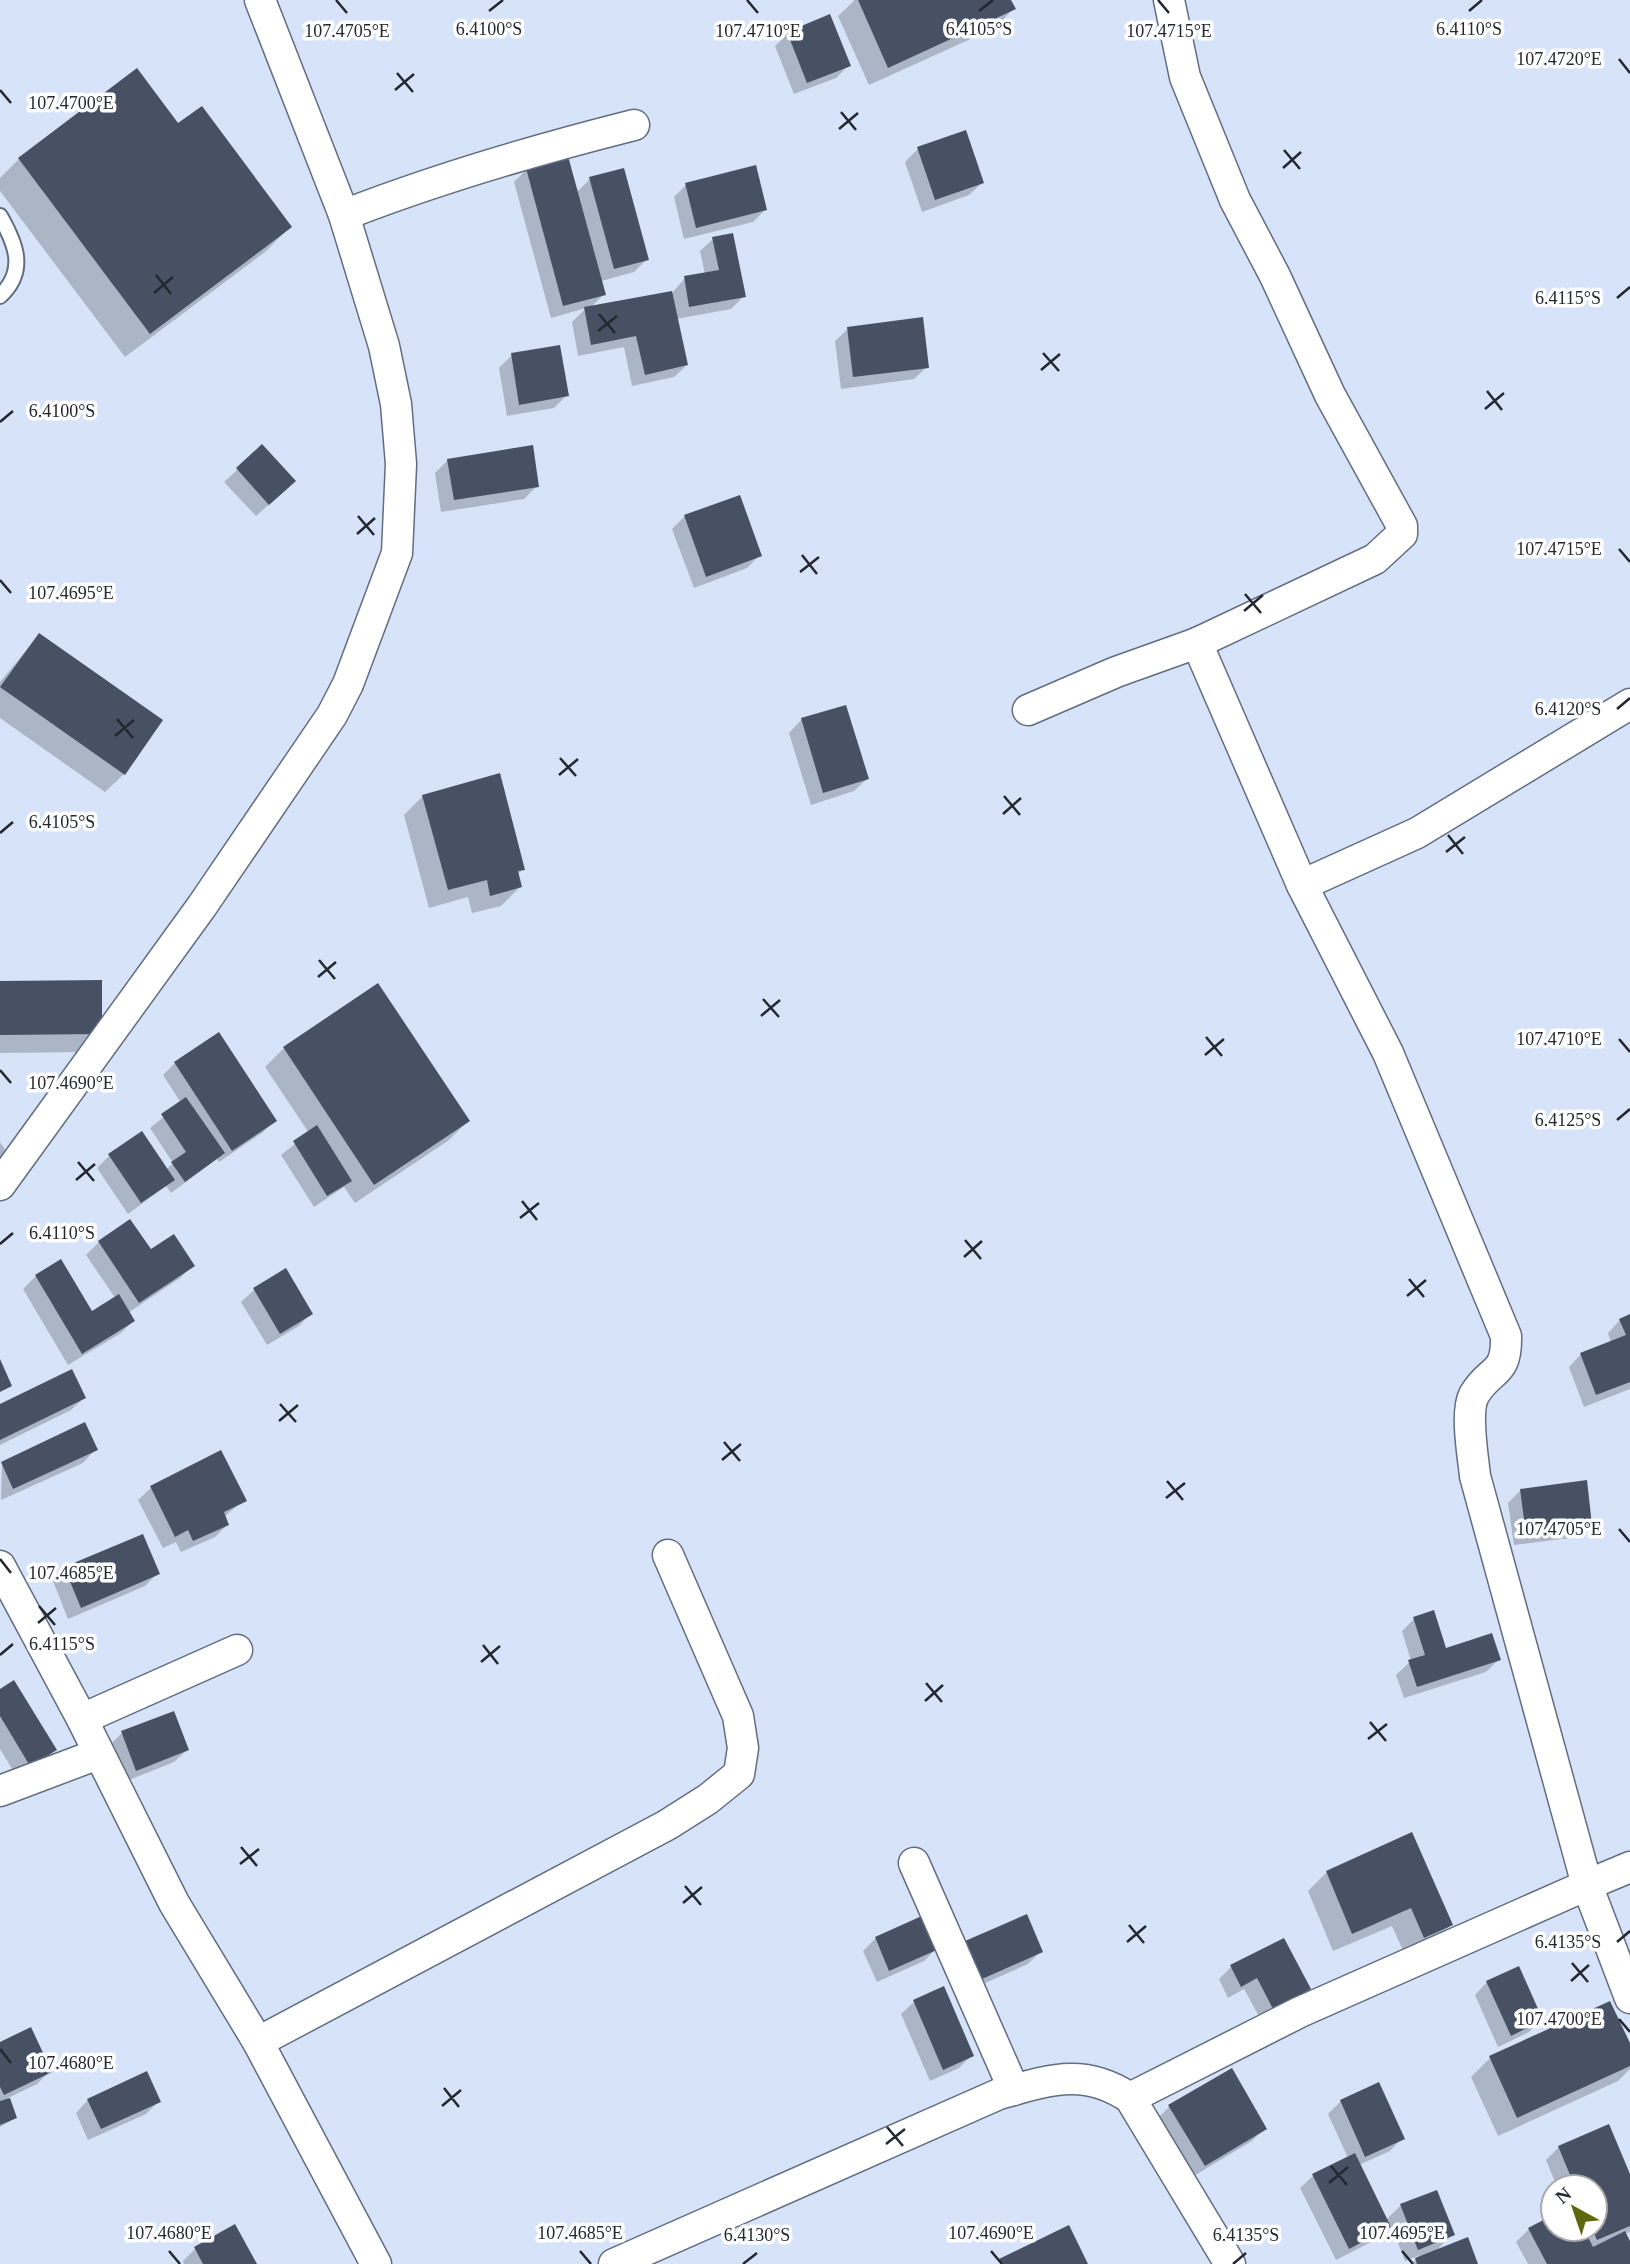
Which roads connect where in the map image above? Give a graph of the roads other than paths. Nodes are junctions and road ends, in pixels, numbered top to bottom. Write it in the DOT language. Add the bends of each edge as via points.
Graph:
graph roads {
  1 [pos="260,0"];
  2 [pos="1169,0"];
  3 [pos="634,125"];
  4 [pos="344,215"];
  5 [pos="0,216"];
  6 [pos="0,296"];
  7 [pos="1197,643"];
  8 [pos="1630,704"];
  9 [pos="1028,710"];
  10 [pos="1302,885"];
  11 [pos="0,1185"];
  12 [pos="668,1555"];
  13 [pos="0,1566"];
  14 [pos="237,1650"];
  15 [pos="82,1718"];
  16 [pos="98,1754"];
  17 [pos="0,1791"];
  18 [pos="914,1863"];
  19 [pos="1630,1867"];
  20 [pos="1587,1885"];
  21 [pos="1630,1998"];
  22 [pos="258,2042"];
  23 [pos="1014,2090"];
  24 [pos="1130,2098"];
  25 [pos="376,2264"];
  26 [pos="614,2264"];
  27 [pos="1230,2264"];
  1 -- 4 [label="street"];
  2 -- 7 [label="street" via="1185,77 1235,200 1330,396 1402,526 1397,540 1375,559"];
  3 -- 4 [label="street" via="495,161"];
  4 -- 11 [label="street" via="384,346 396,404 401,464 397,553 332,715 202,906"];
  5 -- 6 [label="lane" via="13,239 19,265"];
  7 -- 9 [label="street"];
  7 -- 10 [label="street"];
  8 -- 10 [label="street" via="1417,833"];
  10 -- 20 [label="street" via="1388,1053 1506,1336 1503,1365 1473,1397 1470,1434 1475,1476"];
  12 -- 22 [label="street" via="738,1716 743,1748 739,1774 667,1825"];
  13 -- 15 [label="street"];
  14 -- 15 [label="street"];
  15 -- 16 [label="street"];
  16 -- 17 [label="street"];
  16 -- 22 [label="street" via="174,1903"];
  18 -- 23 [label="street"];
  19 -- 20 [label="street"];
  20 -- 21 [label="street"];
  20 -- 24 [label="street" via="1300,2012"];
  22 -- 25 [label="street"];
  23 -- 24 [label="street" via="1078,2077 1110,2085"];
  23 -- 26 [label="street"];
  24 -- 27 [label="street"];
}
